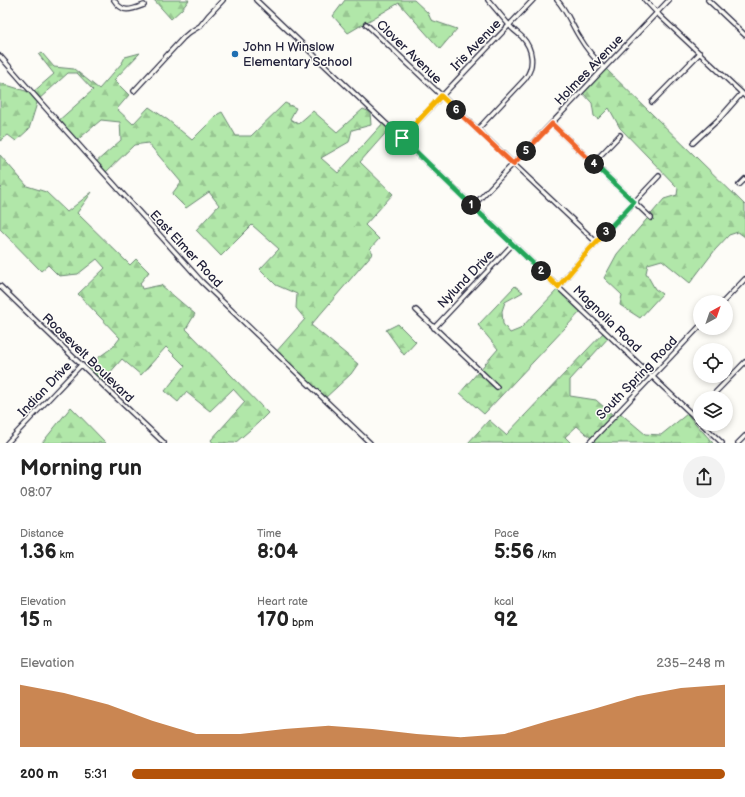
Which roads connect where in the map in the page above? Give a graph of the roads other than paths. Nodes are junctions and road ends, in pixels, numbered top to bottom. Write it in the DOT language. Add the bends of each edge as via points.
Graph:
graph roads {
  1 [pos="114,0"];
  2 [pos="223,0"];
  3 [pos="256,0"];
  4 [pos="488,0"];
  5 [pos="533,0"];
  6 [pos="557,0"];
  7 [pos="645,0"];
  8 [pos="669,0"];
  9 [pos="708,0"];
  10 [pos="144,5"];
  11 [pos="657,12"];
  12 [pos="366,24"];
  13 [pos="509,25"];
  14 [pos="745,36"];
  15 [pos="700,53"];
  16 [pos="0,56"];
  17 [pos="604,68"];
  18 [pos="134,91"];
  19 [pos="744,95"];
  20 [pos="441,96"];
  21 [pos="652,102"];
  22 [pos="552,124"];
  23 [pos="477,130"];
  24 [pos="620,135"];
  25 [pos="402,138"];
  26 [pos="693,143"];
  27 [pos="593,163"];
  28 [pos="513,164"];
  29 [pos="659,176"];
  30 [pos="745,179"];
  31 [pos="739,185"];
  32 [pos="634,202"];
  33 [pos="473,206"];
  34 [pos="651,218"];
  35 [pos="596,242"];
  36 [pos="513,244"];
  37 [pos="745,279"];
  38 [pos="0,286"];
  39 [pos="558,287"];
  40 [pos="730,295"];
  41 [pos="416,310"];
  42 [pos="434,328"];
  43 [pos="693,333"];
  44 [pos="745,362"];
  45 [pos="81,365"];
  46 [pos="652,376"];
  47 [pos="497,387"];
  48 [pos="717,391"];
  49 [pos="693,416"];
  50 [pos="709,431"];
  51 [pos="745,436"];
  52 [pos="7,443"];
  53 [pos="164,443"];
  54 [pos="370,443"];
  55 [pos="588,443"];
  56 [pos="722,443"];
  57 [pos="738,443"];
  1 -- 10 [label="street" via="119,7 127,10"];
  2 -- 18 [label="street" via="200,26 183,38"];
  3 -- 25 [label="street, Magnolia Road"];
  4 -- 13 [label="street"];
  5 -- 13 [label="street, Iris Avenue"];
  6 -- 17 [label="street" via="579,37"];
  7 -- 11 [label="street"];
  8 -- 11 [label="street, Holmes Avenue"];
  9 -- 14 [label="street"];
  11 -- 15 [label="street"];
  11 -- 17 [label="street, Holmes Avenue"];
  12 -- 20 [label="street, Clover Avenue"];
  13 -- 20 [label="street, Iris Avenue"];
  13 -- 23 [label="street" via="529,48 529,73"];
  15 -- 19 [label="street"];
  15 -- 21 [label="street"];
  16 -- 54 [label="street, East Elmer Road" via="202,282"];
  17 -- 22 [label="street, Holmes Avenue"];
  19 -- 26 [label="street"];
  20 -- 23 [label="street, Clover Avenue"];
  20 -- 25 [label="street, Iris Avenue"];
  22 -- 27 [label="street"];
  22 -- 28 [label="street, Holmes Avenue"];
  23 -- 28 [label="street, Clover Avenue"];
  24 -- 27 [label="street"];
  25 -- 33 [label="street, Magnolia Road"];
  27 -- 32 [label="street"];
  28 -- 33 [label="street, Holmes Avenue"];
  28 -- 35 [label="street, Clover Avenue"];
  29 -- 32 [label="street"];
  30 -- 31 [label="street"];
  32 -- 34 [label="street"];
  32 -- 35 [label="street"];
  33 -- 36 [label="street, Magnolia Road"];
  35 -- 39 [label="street"];
  36 -- 39 [label="street, Magnolia Road"];
  36 -- 42 [label="street, Nylund Drive"];
  37 -- 40 [label="street"];
  38 -- 45 [label="street, Roosevelt Boulevard"];
  39 -- 46 [label="street, Magnolia Road"];
  41 -- 42 [label="street"];
  42 -- 47 [label="street"];
  43 -- 46 [label="street, South Spring Road"];
  44 -- 48 [label="street"];
  45 -- 52 [label="street, Indian Drive"];
  45 -- 53 [label="street, Roosevelt Boulevard"];
  46 -- 49 [label="street, Magnolia Road"];
  46 -- 55 [label="street, South Spring Road"];
  50 -- 56 [label="street"];
  51 -- 57 [label="street"];
}
